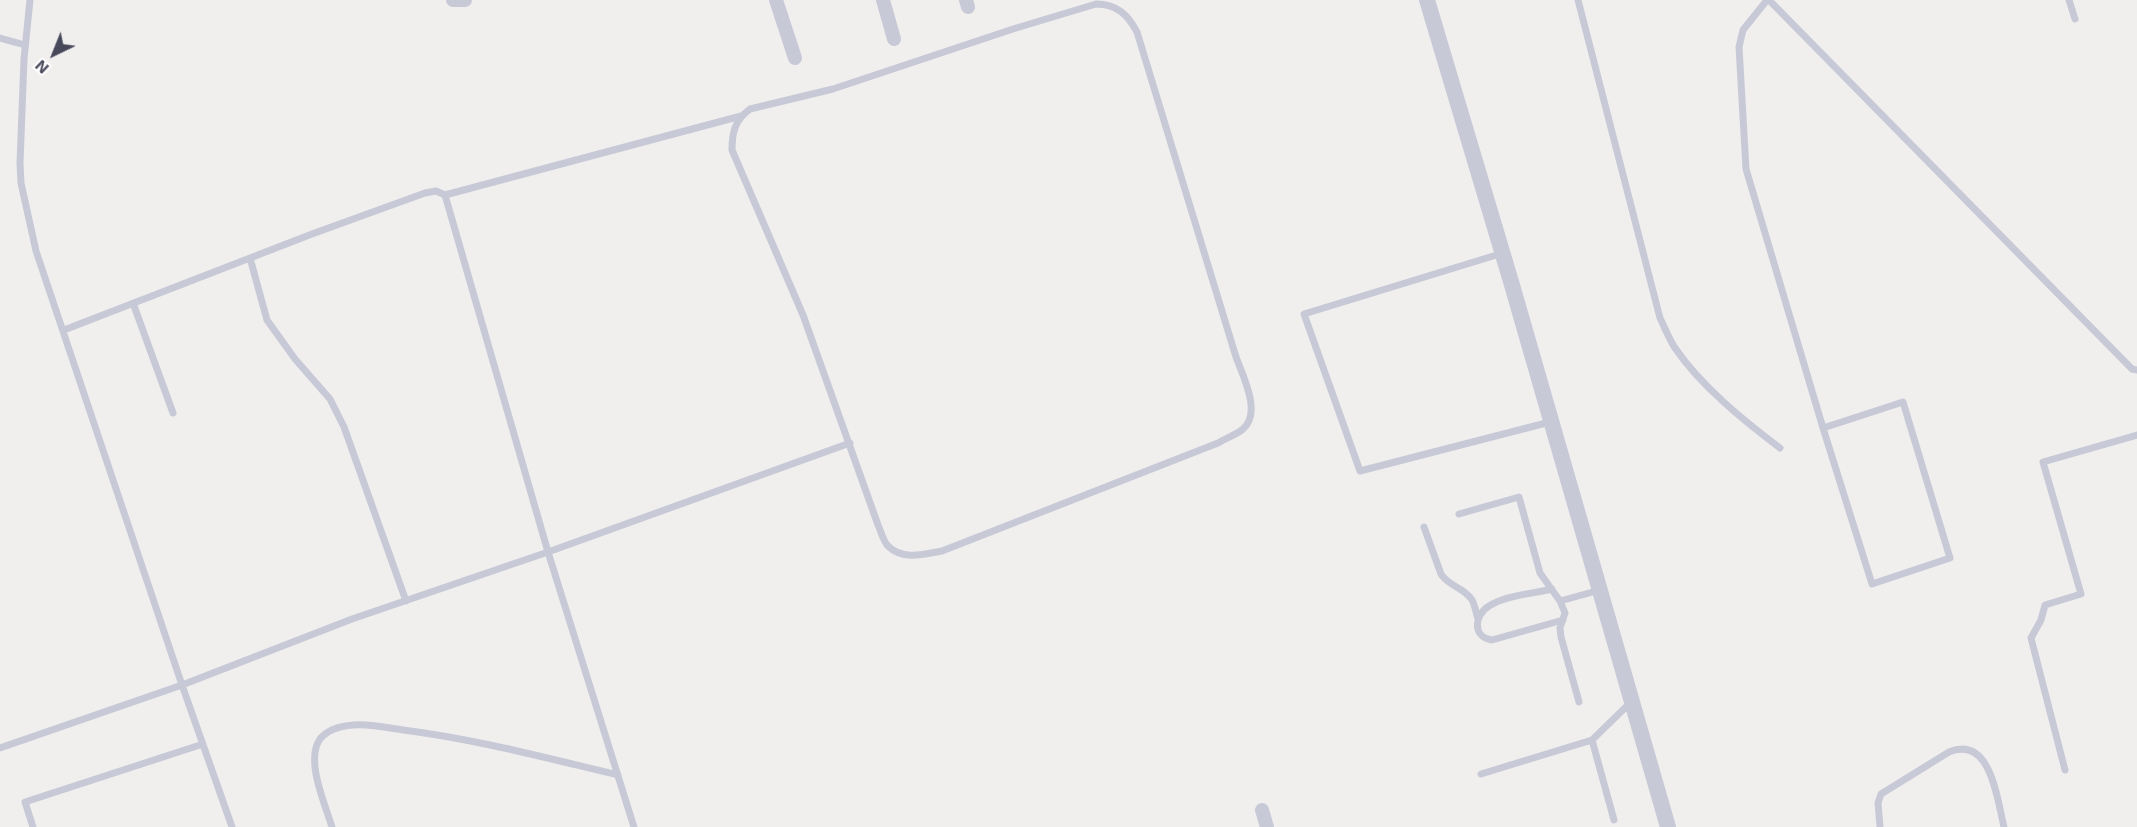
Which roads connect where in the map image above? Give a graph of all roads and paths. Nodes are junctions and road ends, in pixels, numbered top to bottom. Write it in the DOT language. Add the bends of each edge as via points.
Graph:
graph roads {
  1 [pos="453,0"];
  2 [pos="465,0"];
  3 [pos="776,0"];
  4 [pos="883,0"];
  5 [pos="1427,0"];
  6 [pos="1578,0"];
  7 [pos="1768,0"];
  8 [pos="2069,0"];
  9 [pos="32,1"];
  10 [pos="2075,19"];
  11 [pos="0,38"];
  12 [pos="894,39"];
  13 [pos="25,45"];
  14 [pos="795,58"];
  15 [pos="741,116"];
  16 [pos="445,195"];
  17 [pos="1503,253"];
  18 [pos="250,258"];
  19 [pos="133,303"];
  20 [pos="64,330"];
  21 [pos="2137,370"];
  22 [pos="173,412"];
  23 [pos="1551,421"];
  24 [pos="1823,428"];
  25 [pos="2137,435"];
  26 [pos="850,443"];
  27 [pos="1780,448"];
  28 [pos="1459,514"];
  29 [pos="1424,527"];
  30 [pos="548,552"];
  31 [pos="1552,589"];
  32 [pos="1600,590"];
  33 [pos="406,601"];
  34 [pos="1560,602"];
  35 [pos="1478,619"];
  36 [pos="1563,620"];
  37 [pos="182,685"];
  38 [pos="1632,701"];
  39 [pos="1579,702"];
  40 [pos="1592,740"];
  41 [pos="203,744"];
  42 [pos="0,748"];
  43 [pos="2065,770"];
  44 [pos="1481,774"];
  45 [pos="618,775"];
  46 [pos="1262,810"];
  47 [pos="1614,820"];
  48 [pos="33,827"];
  49 [pos="232,827"];
  50 [pos="332,827"];
  51 [pos="634,827"];
  52 [pos="1267,827"];
  53 [pos="1668,827"];
  54 [pos="1880,827"];
  55 [pos="2004,827"];
  1 -- 2 [label="street"];
  3 -- 14 [label="street"];
  4 -- 12 [label="street"];
  5 -- 17 [label="street"];
  6 -- 27 [label="lane" via="1660,318 1675,348 1706,384"];
  7 -- 21 [label="lane"];
  7 -- 24 [label="lane" via="1743,30 1738,47 1746,169"];
  8 -- 10 [label="lane"];
  9 -- 13 [label="lane"];
  11 -- 13 [label="lane"];
  13 -- 20 [label="lane" via="21,183 36,251"];
  15 -- 16 [label="lane"];
  15 -- 26 [label="lane" via="733,131 732,150 803,315"];
  15 -- 26 [label="lane" via="750,109 843,86 1096,4 1113,6 1130,20 1137,33 1250,396 1252,415 1243,429 1218,443 942,551 917,556 895,551 885,542"];
  16 -- 18 [label="lane" via="425,193"];
  16 -- 30 [label="lane"];
  17 -- 23 [label="street"];
  17 -- 23 [label="lane" via="1304,314 1360,471"];
  18 -- 19 [label="lane"];
  18 -- 33 [label="lane" via="267,320 330,399 344,427"];
  19 -- 20 [label="lane"];
  19 -- 22 [label="lane"];
  20 -- 37 [label="lane"];
  23 -- 32 [label="street"];
  24 -- 24 [label="lane" via="1903,402 1950,558 1872,584"];
  25 -- 43 [label="lane" via="2043,462 2081,594 2045,606 2031,638"];
  26 -- 30 [label="lane"];
  28 -- 31 [label="lane" via="1519,497 1540,573"];
  29 -- 35 [label="lane" via="1441,574 1471,599"];
  30 -- 33 [label="lane"];
  30 -- 45 [label="lane"];
  31 -- 34 [label="lane"];
  31 -- 35 [label="lane" via="1498,602 1482,611"];
  32 -- 34 [label="lane"];
  32 -- 38 [label="street"];
  33 -- 37 [label="lane"];
  34 -- 36 [label="lane" via="1565,613"];
  35 -- 36 [label="lane" via="1480,634 1492,640"];
  36 -- 39 [label="lane" via="1561,637"];
  37 -- 41 [label="lane"];
  37 -- 42 [label="lane"];
  38 -- 40 [label="lane"];
  38 -- 53 [label="street"];
  40 -- 44 [label="lane"];
  40 -- 47 [label="lane"];
  41 -- 48 [label="lane" via="25,802"];
  41 -- 49 [label="lane"];
  45 -- 50 [label="lane" via="447,735 355,724 338,727 320,739 315,750 315,769"];
  45 -- 51 [label="lane"];
  46 -- 52 [label="street"];
  54 -- 55 [label="lane" via="1881,794 1959,748 1971,751 1989,768"];
}
